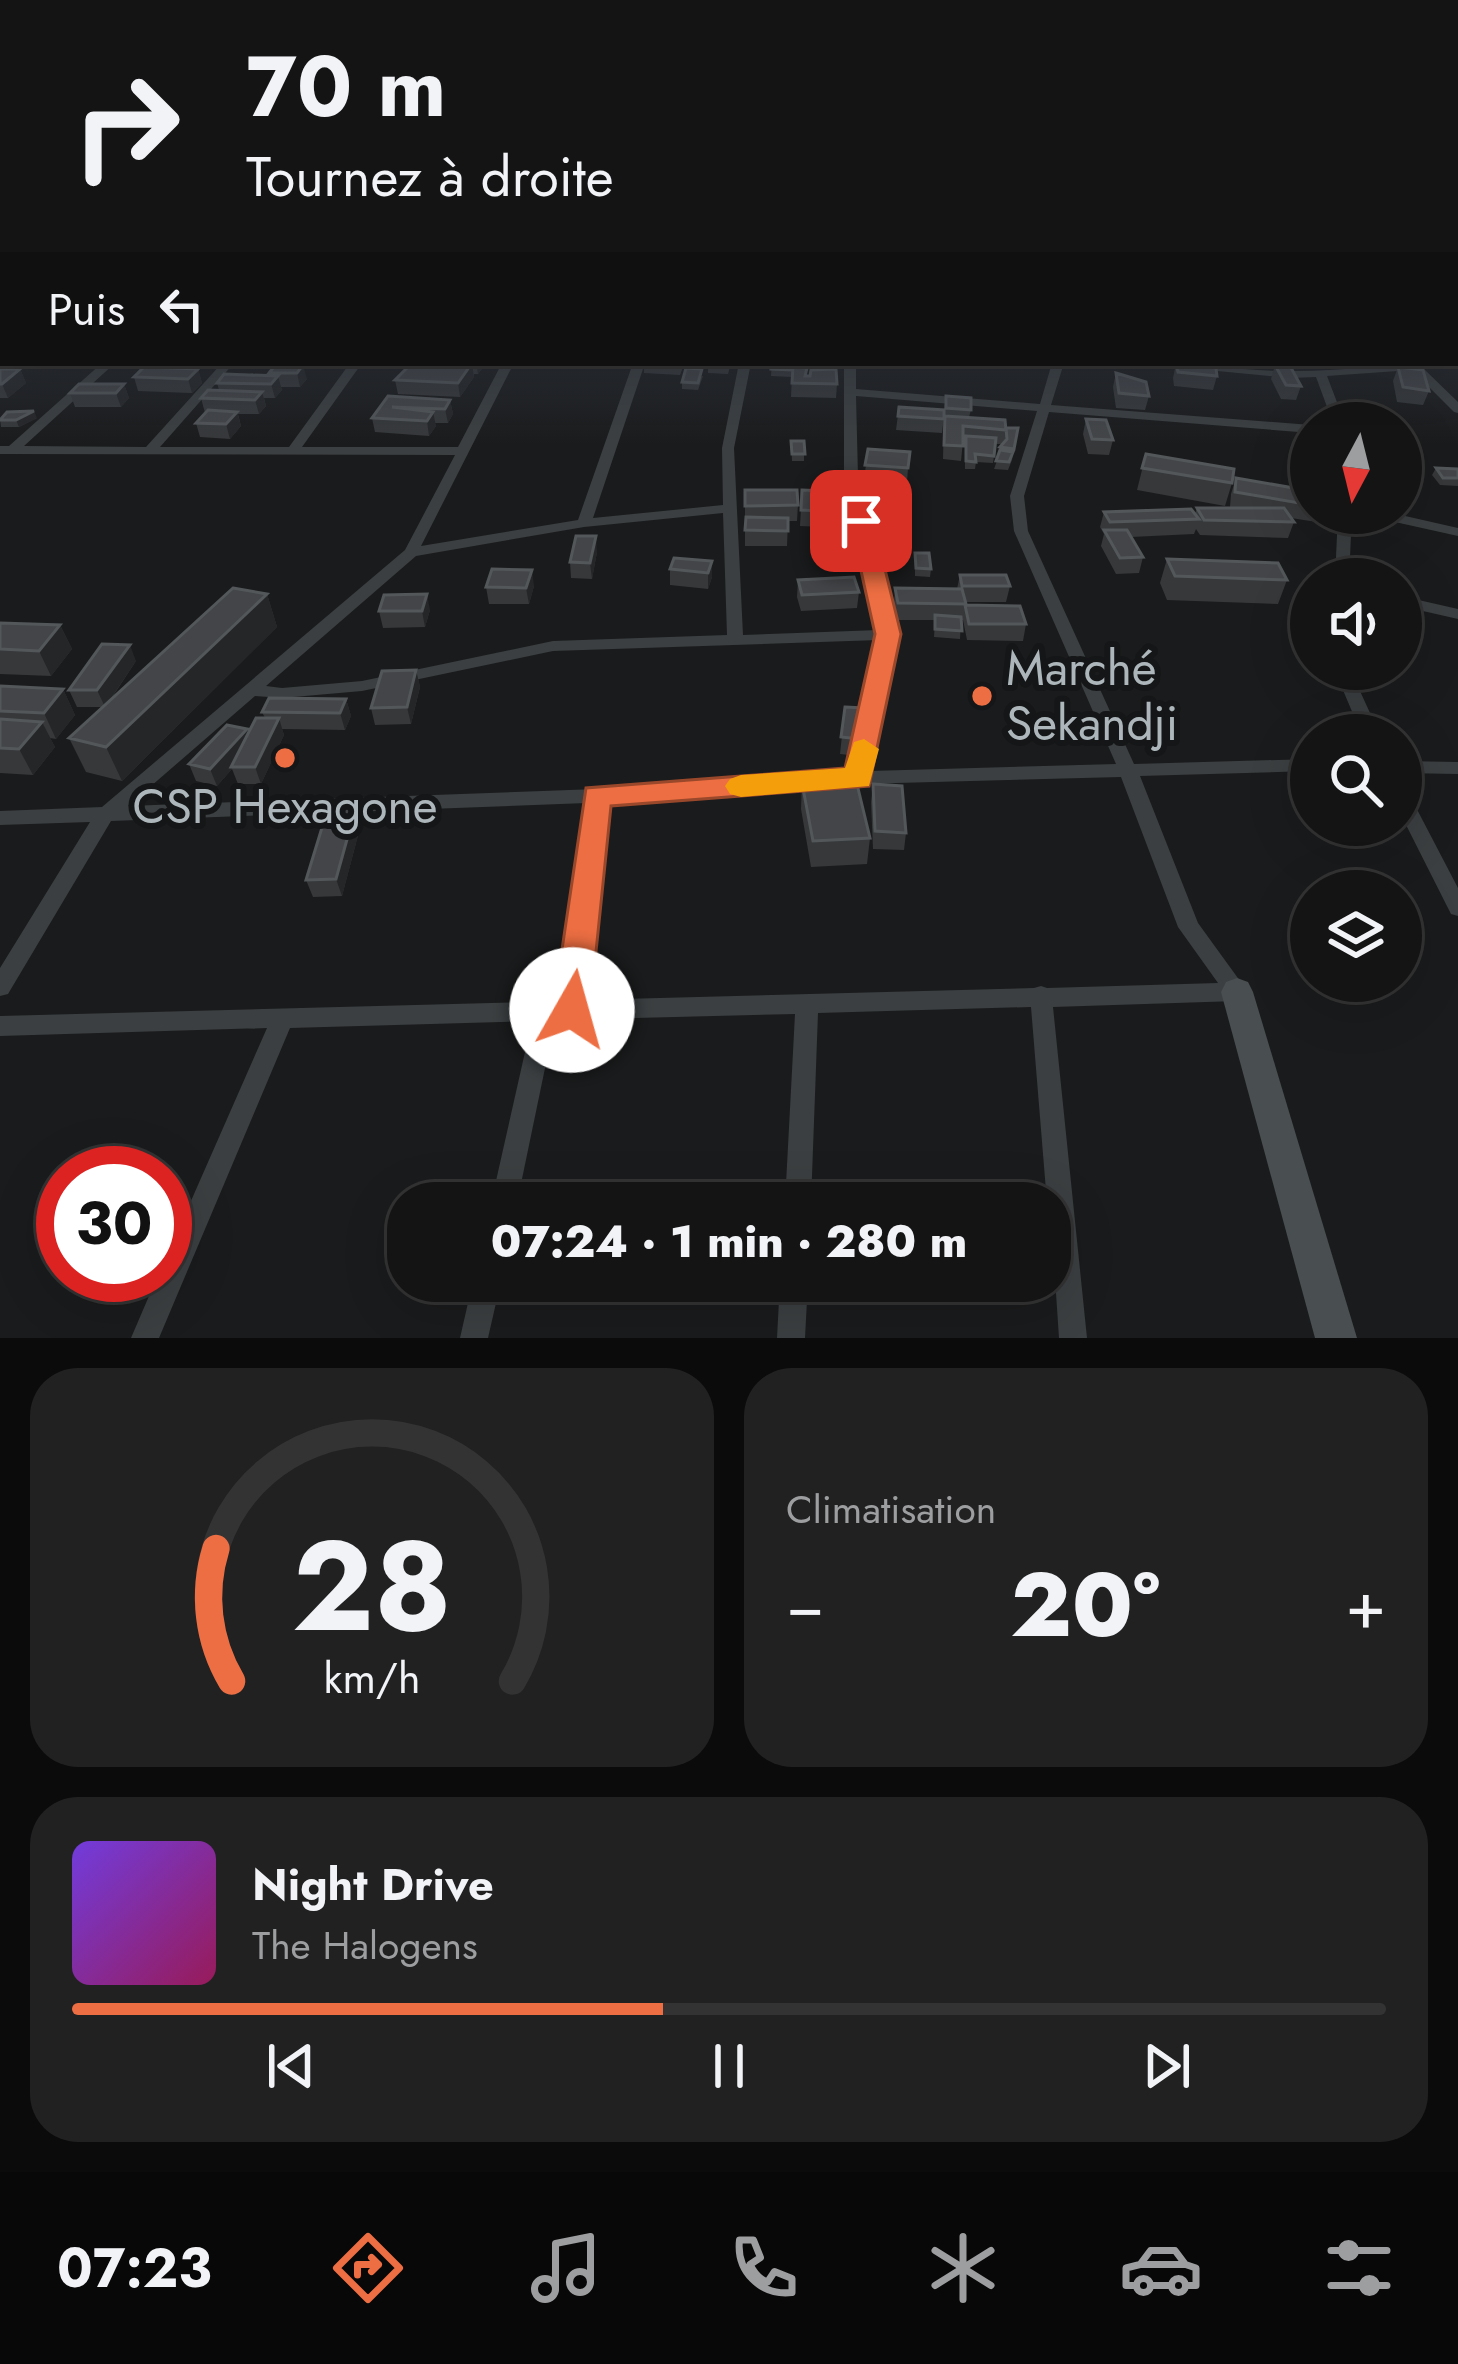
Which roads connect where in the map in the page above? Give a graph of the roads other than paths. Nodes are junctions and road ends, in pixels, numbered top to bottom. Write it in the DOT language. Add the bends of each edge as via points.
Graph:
graph roads {
  1 [pos="105,366"];
  2 [pos="225,366"];
  3 [pos="354,366"];
  4 [pos="506,366"];
  5 [pos="638,366"];
  6 [pos="744,366"];
  7 [pos="850,366"];
  8 [pos="1057,366"];
  9 [pos="1208,366"];
  10 [pos="1404,366"];
  11 [pos="1415,366"];
  12 [pos="1321,374"];
  13 [pos="849,392"];
  14 [pos="1331,402"];
  15 [pos="1043,406"];
  16 [pos="1458,409"];
  17 [pos="1290,428"];
  18 [pos="6,450"];
  19 [pos="150,450"];
  20 [pos="293,450"];
  21 [pos="464,451"];
  22 [pos="732,508"];
  23 [pos="584,523"];
  24 [pos="1422,524"];
  25 [pos="1458,532"];
  26 [pos="411,552"];
  27 [pos="1422,606"];
  28 [pos="1458,614"];
  29 [pos="888,634"];
  30 [pos="735,641"];
  31 [pos="252,690"];
  32 [pos="1290,766"];
  33 [pos="1422,767"];
  34 [pos="1458,768"];
  35 [pos="1128,770"];
  36 [pos="859,778"];
  37 [pos="597,796"];
  38 [pos="0,818"];
  39 [pos="101,818"];
  40 [pos="1422,837"];
  41 [pos="1458,908"];
  42 [pos="0,987"];
  43 [pos="1237,992"];
  44 [pos="1040,995"];
  45 [pos="807,1003"];
  46 [pos="572,1010"];
  47 [pos="545,1013"];
  48 [pos="282,1020"];
  49 [pos="0,1026"];
  50 [pos="509,1182"];
  51 [pos="798,1182"];
  52 [pos="482,1302"];
  53 [pos="793,1302"];
  54 [pos="145,1338"];
  55 [pos="474,1338"];
  56 [pos="791,1338"];
  57 [pos="1073,1338"];
  58 [pos="1336,1338"];
  1 -- 18 [label="street"];
  2 -- 19 [label="street"];
  3 -- 20 [label="street"];
  4 -- 21 [label="street"];
  5 -- 23 [label="street"];
  6 -- 22 [label="street" via="728,448"];
  7 -- 13 [label="street"];
  8 -- 15 [label="street"];
  9 -- 12 [label="street"];
  10 -- 12 [label="street"];
  11 -- 16 [label="street"];
  12 -- 14 [label="street"];
  13 -- 15 [label="street"];
  13 -- 29 [label="street" via="851,476"];
  15 -- 17 [label="street"];
  15 -- 35 [label="street" via="1018,517"];
  18 -- 19 [label="street"];
  19 -- 20 [label="street"];
  20 -- 21 [label="street"];
  21 -- 26 [label="street"];
  22 -- 23 [label="street"];
  22 -- 30 [label="street"];
  23 -- 26 [label="street"];
  24 -- 25 [label="street"];
  26 -- 31 [label="street"];
  27 -- 28 [label="street"];
  29 -- 30 [label="street"];
  29 -- 36 [label="street"];
  30 -- 31 [label="street" via="553,646 362,686"];
  31 -- 39 [label="street"];
  32 -- 35 [label="street"];
  33 -- 34 [label="street"];
  35 -- 36 [label="street"];
  35 -- 43 [label="street" via="1189,927"];
  36 -- 37 [label="street"];
  37 -- 39 [label="street"];
  37 -- 46 [label="street"];
  38 -- 39 [label="street"];
  39 -- 42 [label="street"];
  40 -- 41 [label="street"];
  43 -- 44 [label="street"];
  43 -- 58 [label="street"];
  44 -- 45 [label="street"];
  44 -- 57 [label="street"];
  45 -- 46 [label="street"];
  45 -- 51 [label="street"];
  46 -- 47 [label="street"];
  47 -- 48 [label="street"];
  47 -- 50 [label="street"];
  48 -- 49 [label="street"];
  48 -- 54 [label="street"];
  52 -- 55 [label="street"];
  53 -- 56 [label="street"];
}
